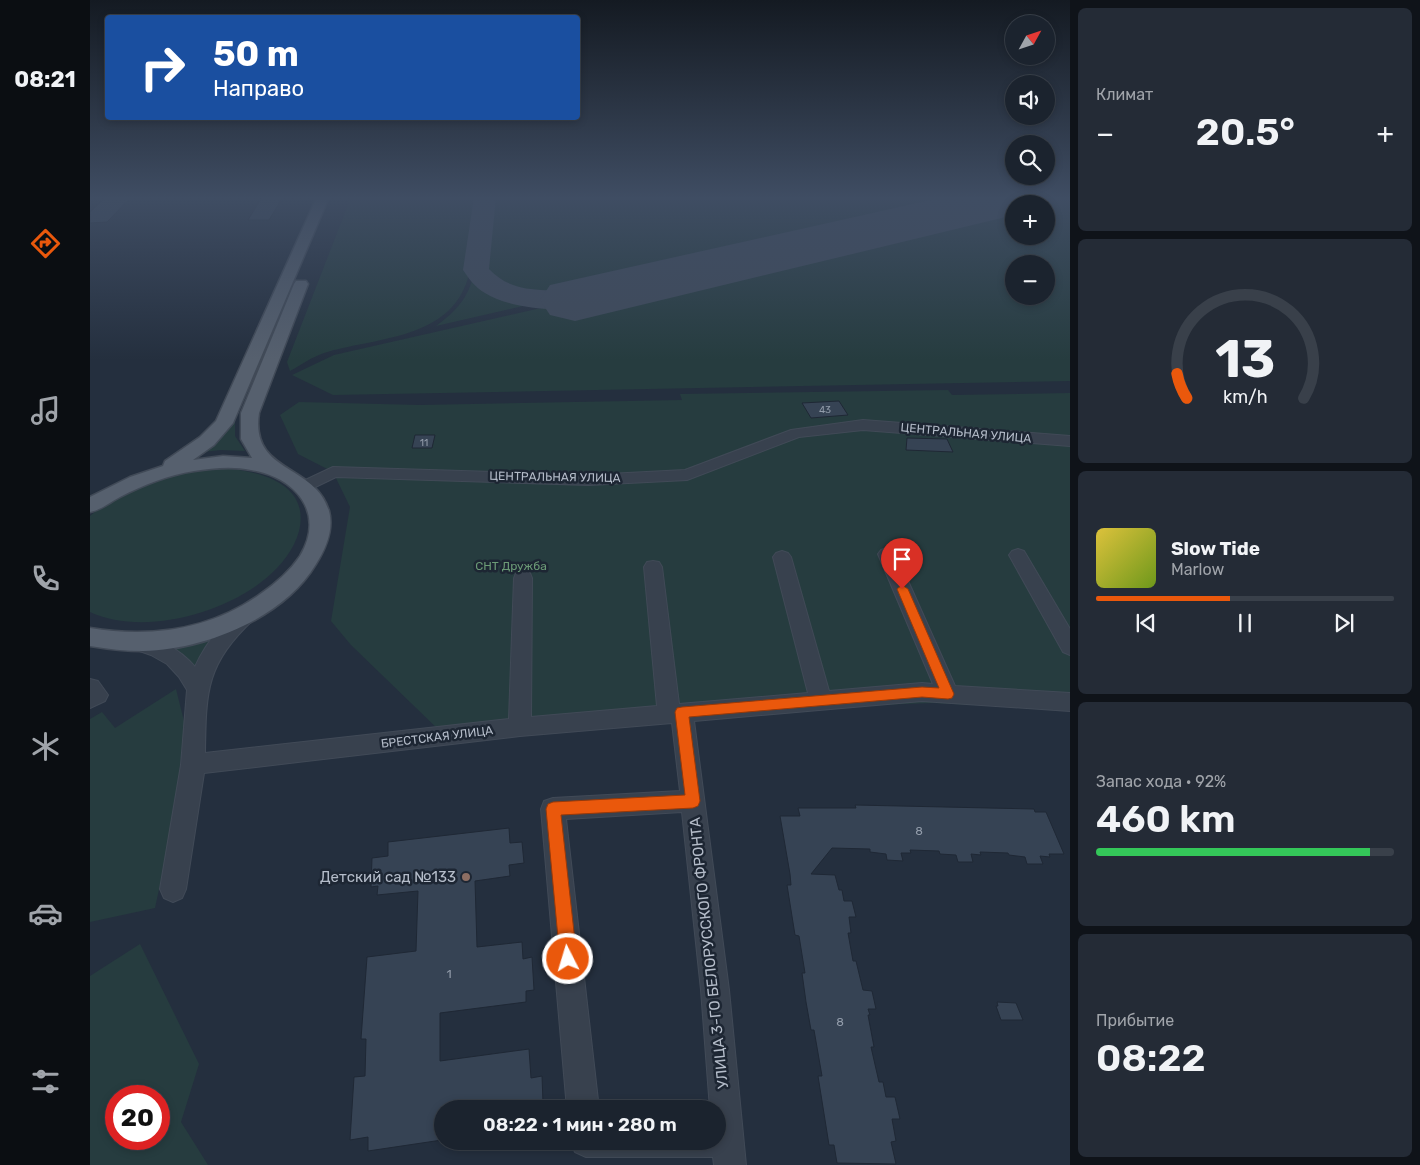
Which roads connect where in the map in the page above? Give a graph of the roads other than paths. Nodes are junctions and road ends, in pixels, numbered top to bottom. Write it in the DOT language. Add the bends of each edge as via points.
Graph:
graph roads {
  1 [pos="299,251"];
  2 [pos="314,251"];
  3 [pos="1070,441"];
  4 [pos="276,470"];
  5 [pos="151,476"];
  6 [pos="304,487"];
  7 [pos="90,506"];
  8 [pos="887,554"];
  9 [pos="1018,555"];
  10 [pos="782,558"];
  11 [pos="653,567"];
  12 [pos="523,578"];
  13 [pos="252,610"];
  14 [pos="90,637"];
  15 [pos="138,643"];
  16 [pos="1070,647"];
  17 [pos="90,687"];
  18 [pos="197,689"];
  19 [pos="948,694"];
  20 [pos="90,699"];
  21 [pos="821,700"];
  22 [pos="1070,702"];
  23 [pos="675,713"];
  24 [pos="520,727"];
  25 [pos="193,764"];
  26 [pos="693,801"];
  27 [pos="173,890"];
  28 [pos="582,1100"];
  29 [pos="693,1150"];
  30 [pos="729,1153"];
  1 -- 5 [label="main road" via="224,423 199,447"];
  2 -- 4 [label="main road" via="248,424 247,431 253,445 263,460"];
  3 -- 6 [label="street, ЦЕНТРАЛЬНАЯ УЛИЦА" via="862,425 796,433 687,475 589,480 333,472"];
  4 -- 5 [label="main road" via="214,463"];
  4 -- 6 [label="main road"];
  5 -- 7 [label="main road" via="120,488"];
  6 -- 13 [label="main road" via="319,513 316,544 294,578"];
  8 -- 19 [label="street"];
  9 -- 16 [label="street"];
  10 -- 21 [label="street"];
  11 -- 23 [label="street, УЛИЦА 3-ГО БЕЛОРУССКОГО ФРОНТА"];
  12 -- 24 [label="street"];
  13 -- 15 [label="main road" via="198,633"];
  13 -- 18 [label="street" via="221,641 203,671"];
  14 -- 15 [label="main road"];
  15 -- 18 [label="street" via="171,656 190,674"];
  17 -- 20 [label="street" via="97,695"];
  18 -- 25 [label="street"];
  19 -- 21 [label="street, БРЕСТСКАЯ УЛИЦА" via="922,692"];
  19 -- 22 [label="street, БРЕСТСКАЯ УЛИЦА"];
  21 -- 23 [label="street, БРЕСТСКАЯ УЛИЦА"];
  23 -- 24 [label="street, БРЕСТСКАЯ УЛИЦА"];
  23 -- 26 [label="street, УЛИЦА 3-ГО БЕЛОРУССКОГО ФРОНТА"];
  24 -- 25 [label="street, БРЕСТСКАЯ УЛИЦА"];
  25 -- 27 [label="street"];
  26 -- 28 [label="street" via="553,809"];
  26 -- 30 [label="street, УЛИЦА 3-ГО БЕЛОРУССКОГО ФРОНТА" via="716,990"];
  29 -- 30 [label="street"];
}
